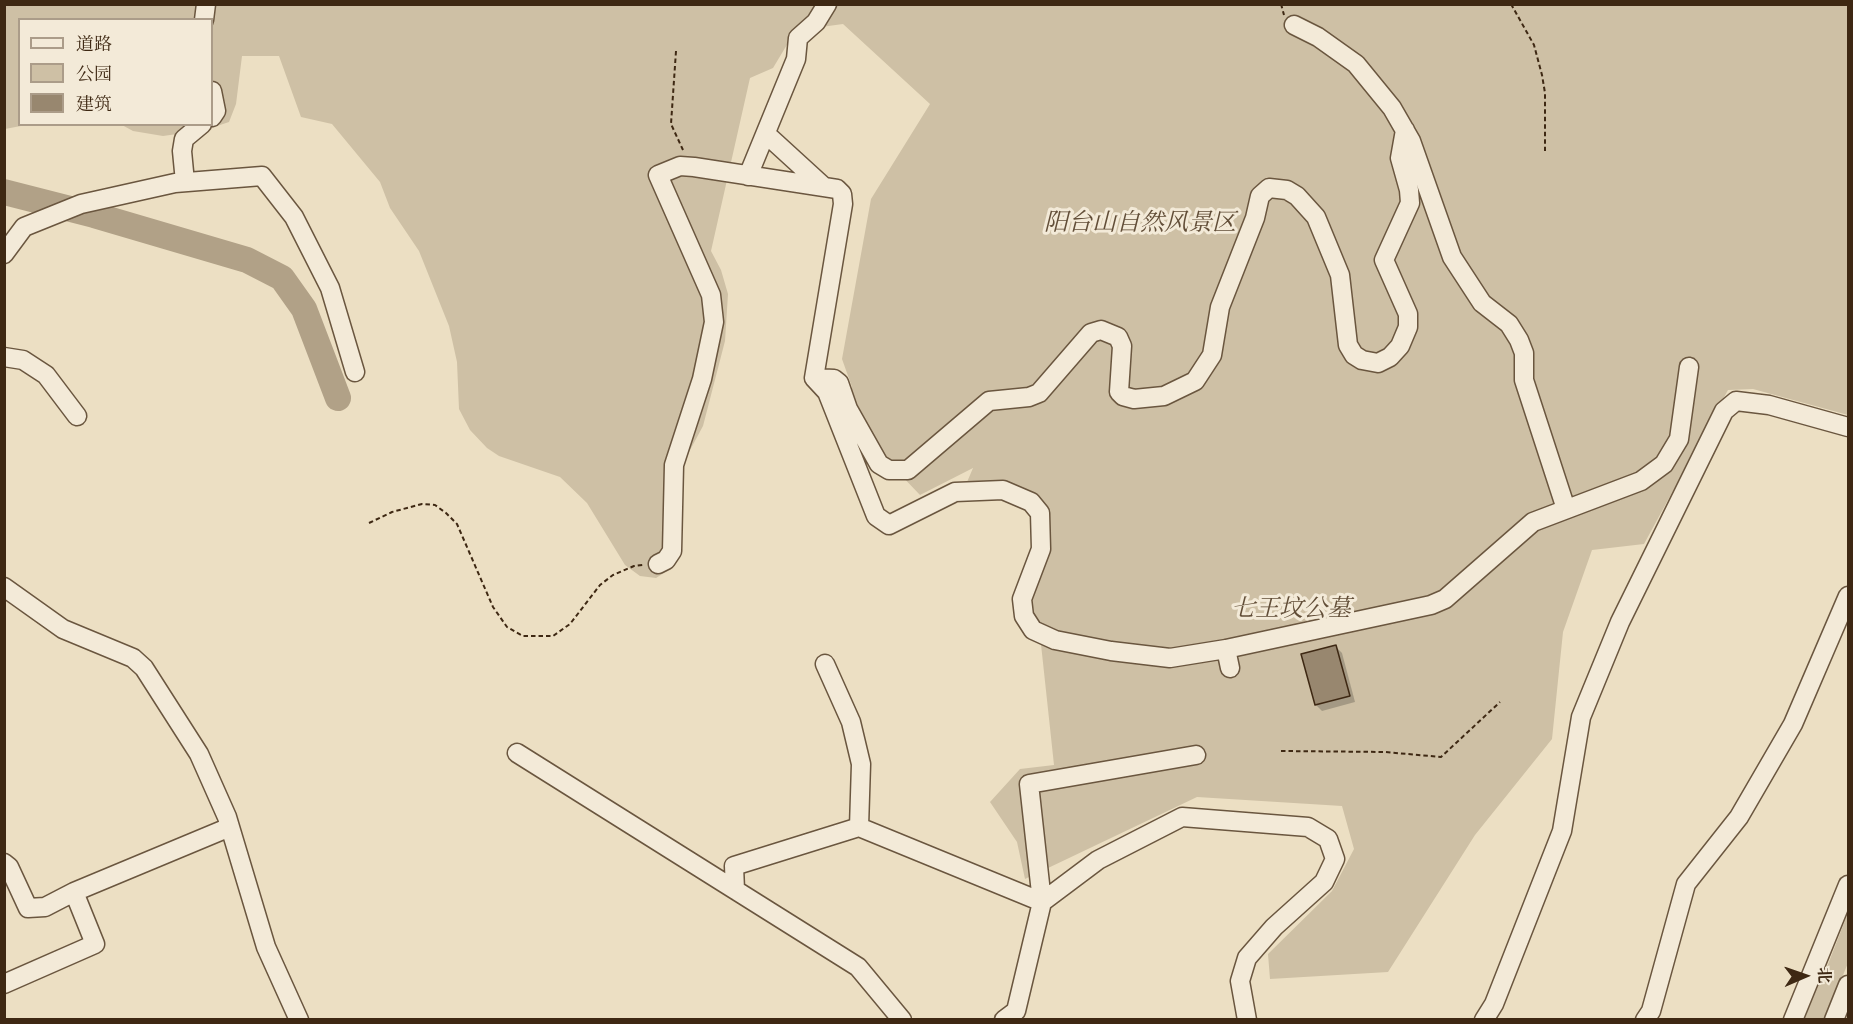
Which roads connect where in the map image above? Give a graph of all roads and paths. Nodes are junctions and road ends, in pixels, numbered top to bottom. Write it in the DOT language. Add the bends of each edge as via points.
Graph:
graph roads {
  1 [pos="827,4"];
  2 [pos="1511,4"];
  3 [pos="1294,25"];
  4 [pos="676,51"];
  5 [pos="213,96"];
  6 [pos="213,116"];
  7 [pos="200,126"];
  8 [pos="1405,130"];
  9 [pos="766,134"];
  10 [pos="1545,151"];
  11 [pos="694,167"];
  12 [pos="748,176"];
  13 [pos="185,182"];
  14 [pos="824,187"];
  15 [pos="4,254"];
  16 [pos="4,357"];
  17 [pos="1689,367"];
  18 [pos="355,372"];
  19 [pos="814,378"];
  20 [pos="76,416"];
  21 [pos="1848,427"];
  22 [pos="1566,509"];
  23 [pos="369,523"];
  24 [pos="658,564"];
  25 [pos="4,587"];
  26 [pos="1848,596"];
  27 [pos="1226,649"];
  28 [pos="825,664"];
  29 [pos="1230,668"];
  30 [pos="1500,702"];
  31 [pos="1281,751"];
  32 [pos="516,753"];
  33 [pos="1196,754"];
  34 [pos="230,827"];
  35 [pos="859,827"];
  36 [pos="4,863"];
  37 [pos="1848,885"];
  38 [pos="735,890"];
  39 [pos="74,892"];
  40 [pos="1042,902"];
  41 [pos="4,984"];
  42 [pos="1848,985"];
  43 [pos="299,1020"];
  44 [pos="902,1020"];
  45 [pos="1004,1020"];
  46 [pos="1247,1020"];
  47 [pos="1484,1020"];
  48 [pos="1644,1020"];
  49 [pos="1794,1020"];
  50 [pos="1834,1020"];
  1 -- 9 [label="street" via="816,22 798,38 796,59"];
  2 -- 10 [label="path" via="1534,45 1542,75"];
  3 -- 8 [label="street" via="1356,64"];
  4 -- 11 [label="path" via="671,124"];
  5 -- 6 [label="street"];
  7 -- 13 [label="street" via="184,139"];
  8 -- 19 [label="street" via="1400,158 1410,203 1384,260 1408,314 1408,327 1400,346 1378,363 1362,360 1348,345 1340,275 1316,217 1287,190 1269,188 1260,196 1220,307 1212,355 1195,381 1164,396 1134,399 1119,392 1122,346 1118,337 1101,330 1091,333 1039,393 989,401 908,470 890,470 879,464 848,409 839,383"];
  8 -- 22 [label="street" via="1452,257 1482,303 1509,324 1519,340 1524,353 1524,380"];
  9 -- 12 [label="street"];
  9 -- 14 [label="street"];
  11 -- 12 [label="street"];
  11 -- 24 [label="street" via="680,166 658,175 711,295 714,322 702,379 674,465 672,550"];
  12 -- 14 [label="street"];
  13 -- 15 [label="street" via="81,204 24,227"];
  13 -- 18 [label="street" via="262,176 294,217 330,288"];
  14 -- 19 [label="street" via="837,189 843,204"];
  16 -- 20 [label="street" via="23,360 46,375"];
  17 -- 22 [label="street" via="1679,439 1664,464 1641,481"];
  19 -- 27 [label="street" via="827,392 876,516 890,525 955,492 1002,490 1031,502 1040,513 1041,549 1022,599 1024,616 1033,630 1055,640 1170,658"];
  21 -- 47 [label="street" via="1769,405 1736,401 1724,411 1620,622 1581,717 1562,831 1494,1004"];
  22 -- 27 [label="street" via="1533,522 1445,599 1431,605"];
  23 -- 24 [label="path" via="422,504 435,505 446,513 457,524 493,607 507,627 522,636 553,636 570,624 600,585 613,575 634,566"];
  25 -- 34 [label="street" via="63,628 133,658 144,668 199,754"];
  26 -- 48 [label="street" via="1793,724 1739,817 1686,884 1652,1011"];
  27 -- 29 [label="street"];
  28 -- 35 [label="street" via="850,722 861,764"];
  30 -- 31 [label="path" via="1441,757"];
  32 -- 38 [label="street"];
  33 -- 40 [label="street" via="1029,784"];
  34 -- 39 [label="street"];
  34 -- 43 [label="street" via="266,947"];
  35 -- 38 [label="street" via="734,866"];
  35 -- 40 [label="street"];
  36 -- 39 [label="street" via="28,908 45,907"];
  37 -- 49 [label="street"];
  38 -- 44 [label="street" via="858,967"];
  39 -- 41 [label="street" via="95,944"];
  40 -- 45 [label="street" via="1016,1011"];
  40 -- 46 [label="street" via="1098,860 1182,817 1308,827 1328,839 1335,859 1324,882 1274,927 1247,958 1240,981"];
  42 -- 50 [label="street"];
}
